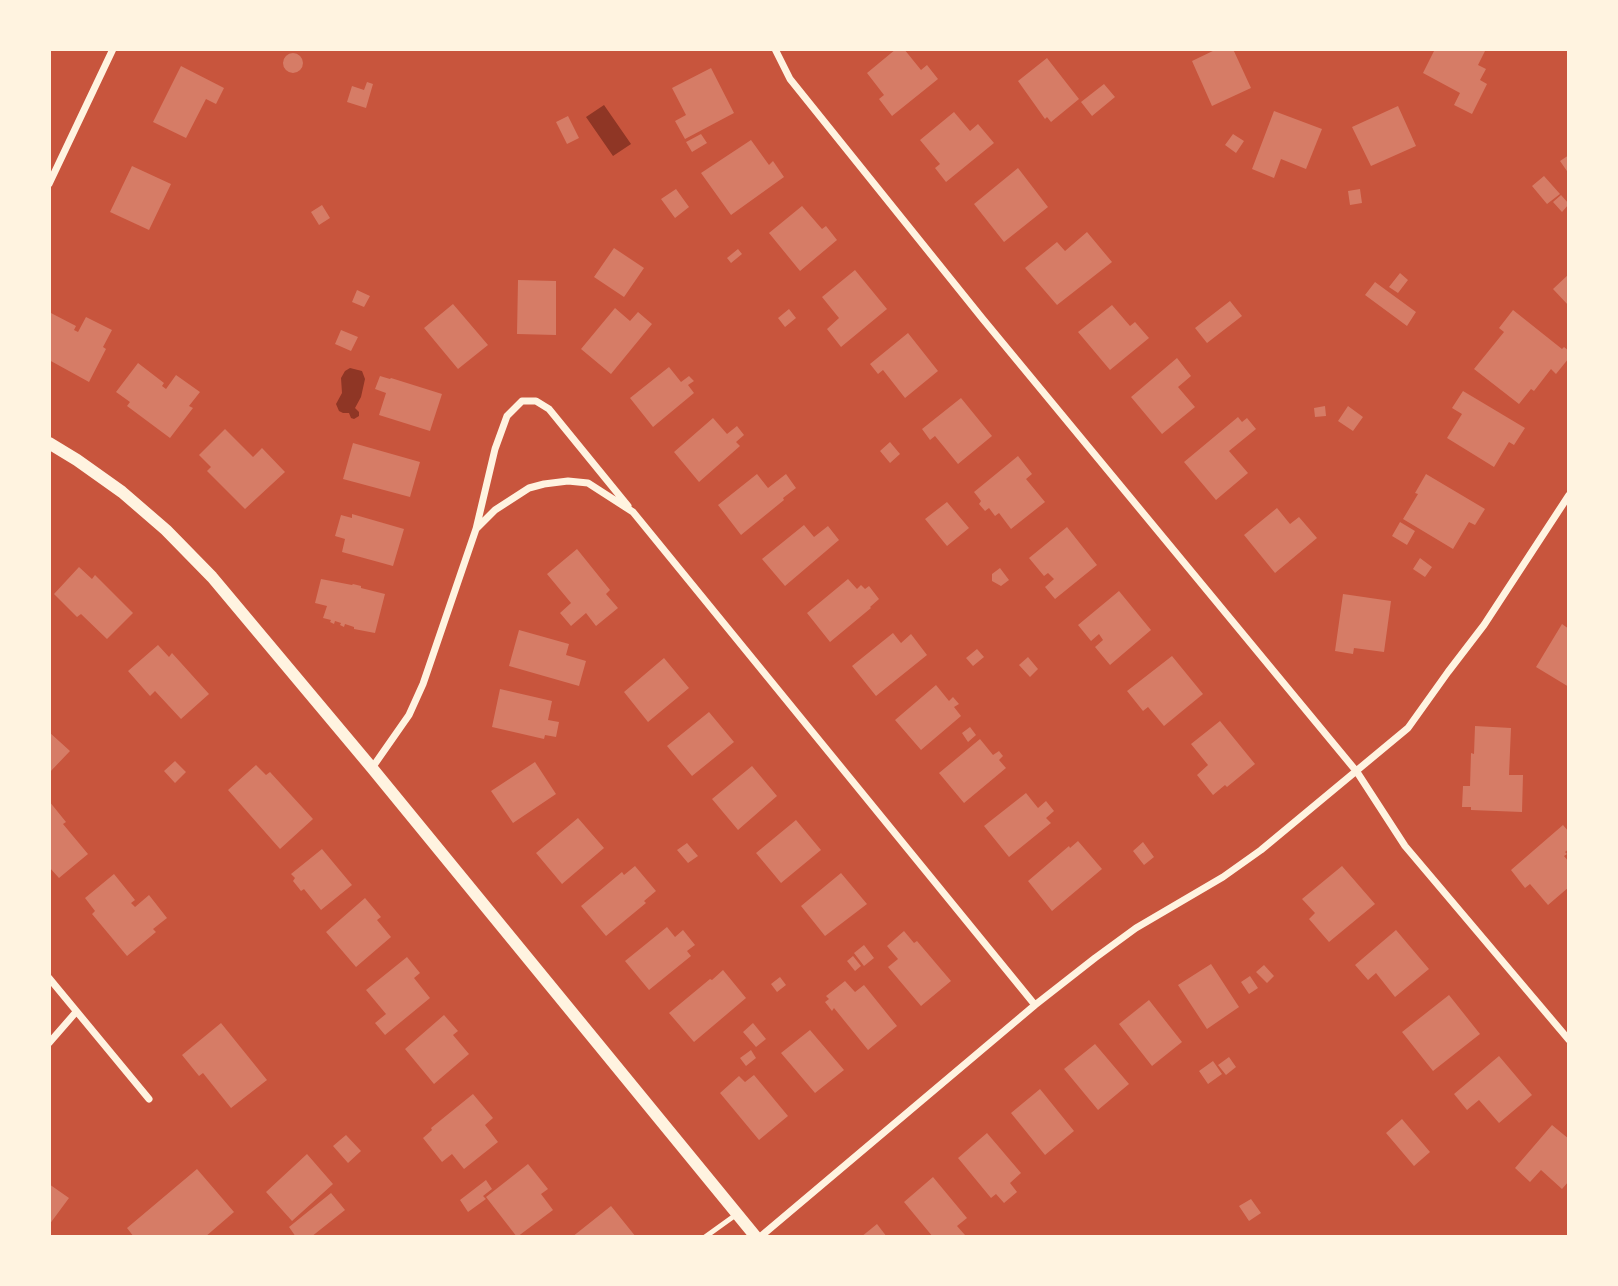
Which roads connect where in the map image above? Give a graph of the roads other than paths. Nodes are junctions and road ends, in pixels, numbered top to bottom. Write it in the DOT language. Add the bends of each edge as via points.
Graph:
graph roads {
  1 [pos="113,49"];
  2 [pos="775,49"];
  3 [pos="49,184"];
  4 [pos="49,443"];
  5 [pos="1569,495"];
  6 [pos="633,512"];
  7 [pos="477,529"];
  8 [pos="372,768"];
  9 [pos="1357,772"];
  10 [pos="49,978"];
  11 [pos="1035,1005"];
  12 [pos="76,1012"];
  13 [pos="1569,1040"];
  14 [pos="49,1043"];
  15 [pos="149,1099"];
  16 [pos="737,1214"];
  17 [pos="705,1237"];
  18 [pos="758,1237"];
  1 -- 3 [label="street"];
  2 -- 9 [label="street" via="790,79 973,307"];
  4 -- 8 [label="street" via="122,492 166,530 212,577"];
  5 -- 9 [label="street" via="1484,625 1408,727"];
  6 -- 7 [label="street" via="588,483 568,481 529,488 495,510"];
  6 -- 7 [label="street" via="549,408 536,401 522,401 507,416 495,449"];
  6 -- 11 [label="street"];
  7 -- 8 [label="street" via="409,715"];
  8 -- 16 [label="street"];
  9 -- 11 [label="street" via="1261,850 1136,928"];
  9 -- 13 [label="street" via="1405,846"];
  10 -- 12 [label="street"];
  11 -- 18 [label="street"];
  12 -- 14 [label="street"];
  12 -- 15 [label="street"];
  16 -- 17 [label="lane"];
  16 -- 18 [label="street"];
}
